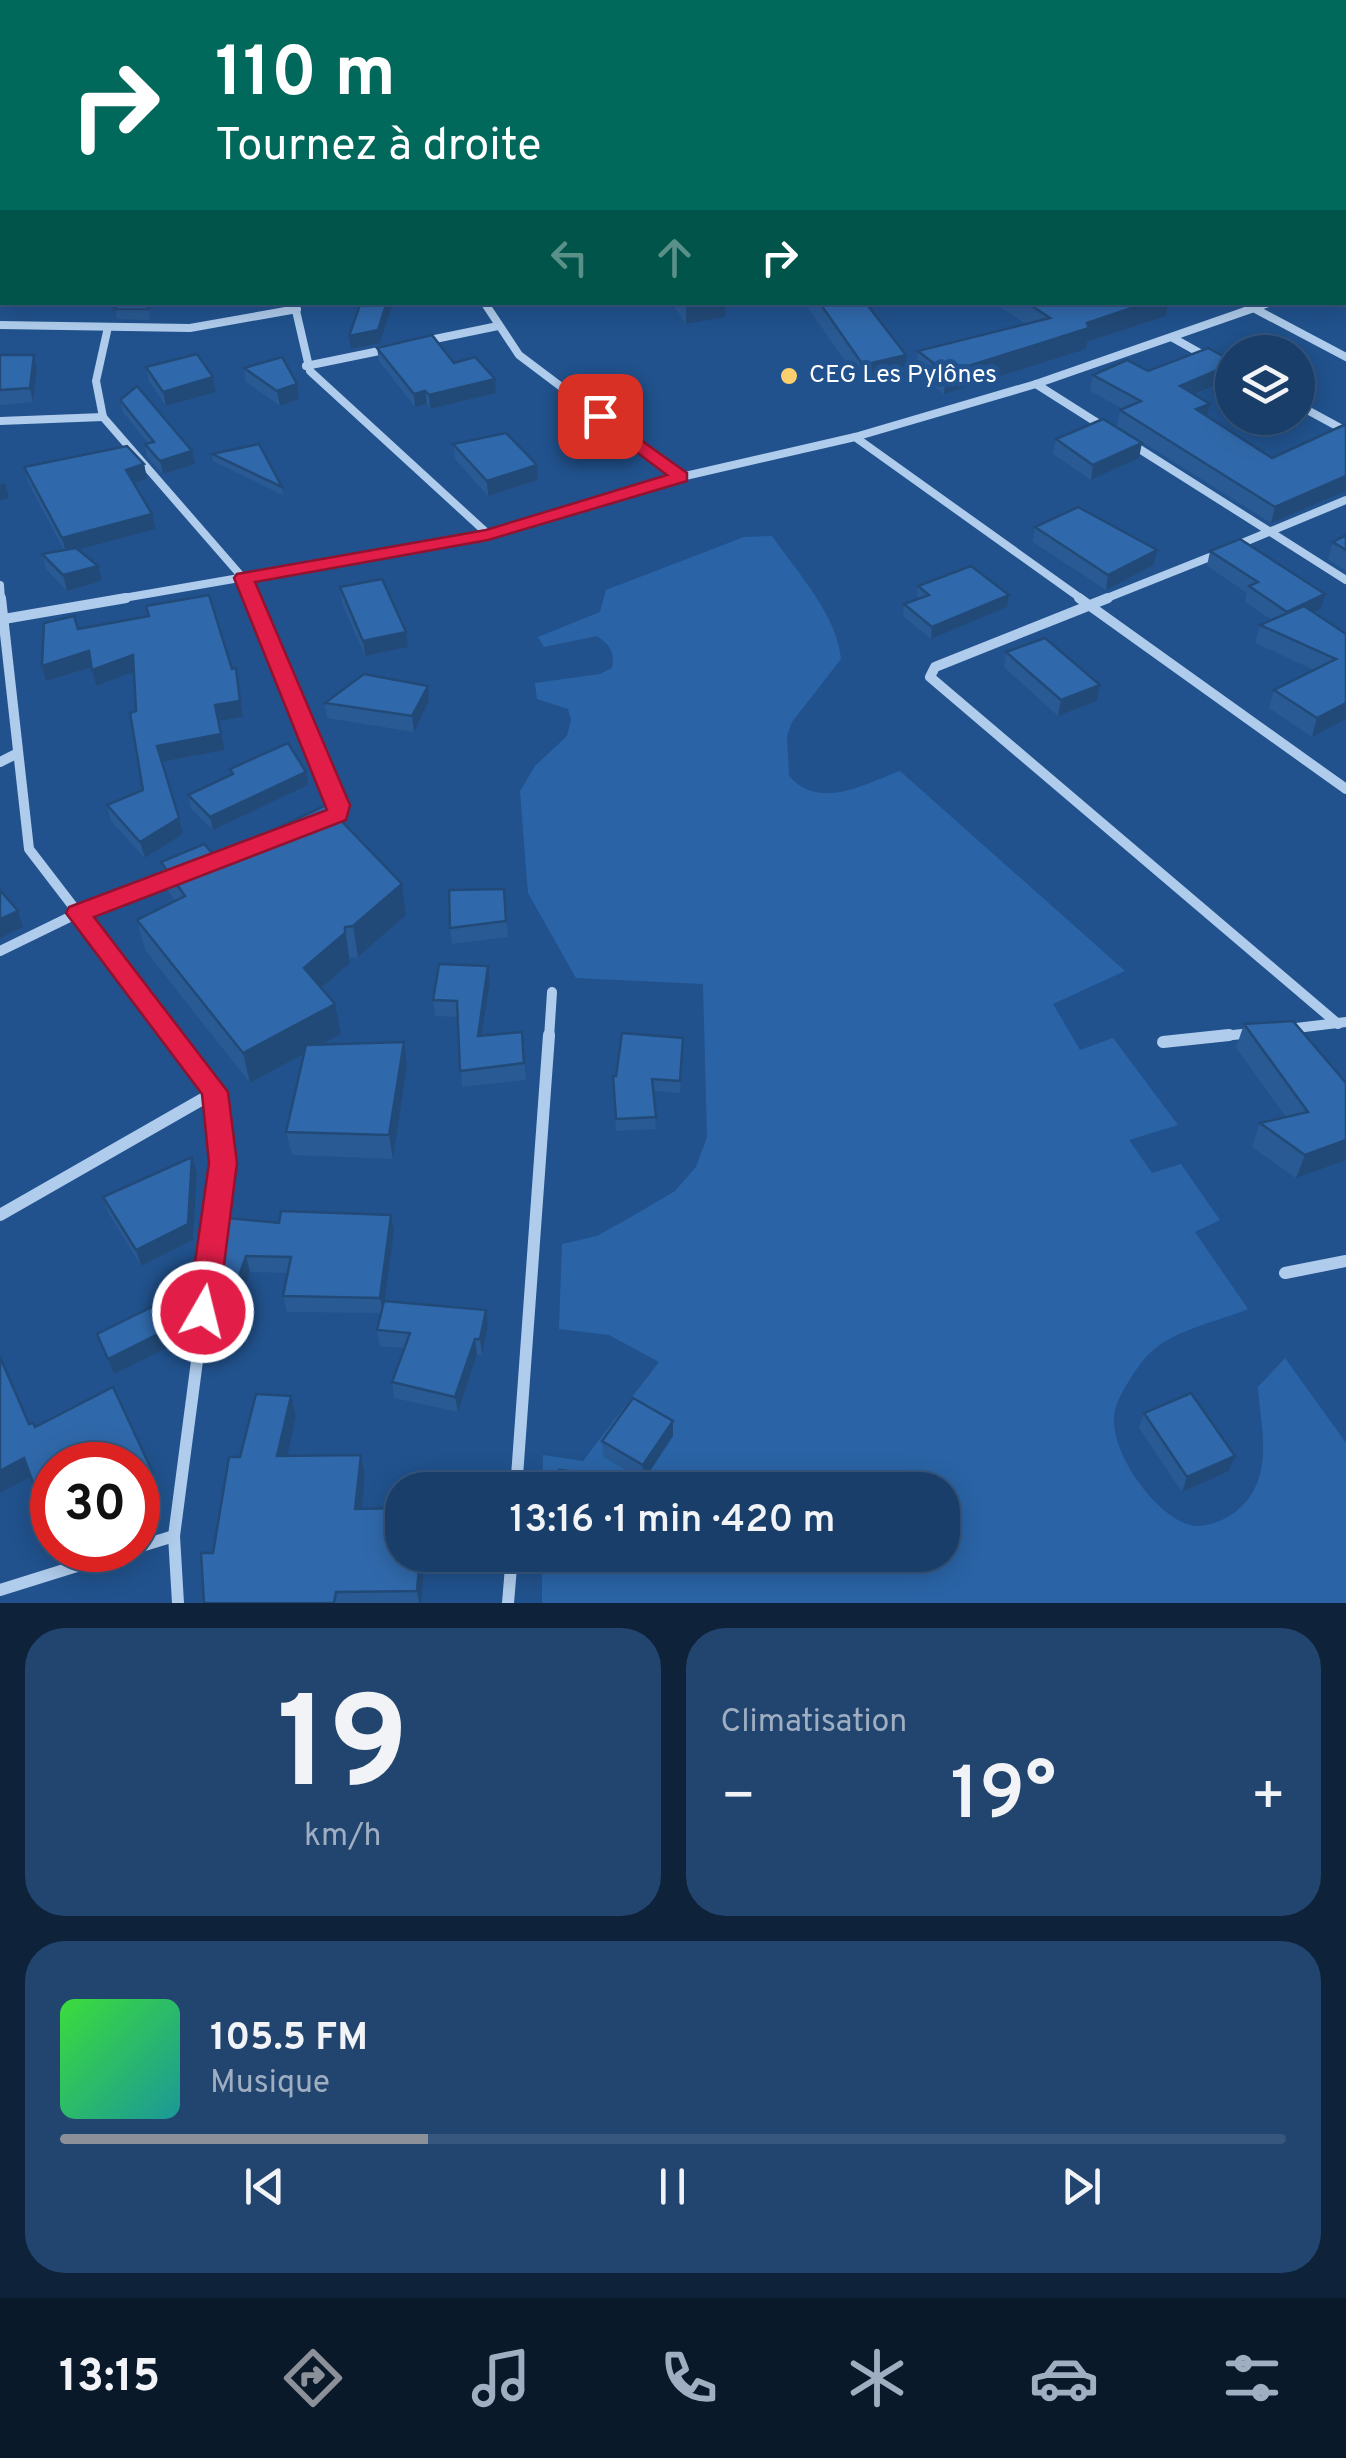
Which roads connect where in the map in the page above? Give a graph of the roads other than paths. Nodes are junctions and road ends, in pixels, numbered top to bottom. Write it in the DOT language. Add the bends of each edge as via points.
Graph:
graph roads {
  1 [pos="486,305"];
  2 [pos="1247,305"];
  3 [pos="1264,305"];
  4 [pos="295,306"];
  5 [pos="1254,309"];
  6 [pos="0,324"];
  7 [pos="498,326"];
  8 [pos="108,327"];
  9 [pos="1173,338"];
  10 [pos="421,342"];
  11 [pos="402,346"];
  12 [pos="1346,357"];
  13 [pos="1215,360"];
  14 [pos="306,366"];
  15 [pos="1036,384"];
  16 [pos="1315,414"];
  17 [pos="103,418"];
  18 [pos="0,421"];
  19 [pos="1346,430"];
  20 [pos="855,437"];
  21 [pos="681,477"];
  22 [pos="1346,500"];
  23 [pos="1270,532"];
  24 [pos="488,535"];
  25 [pos="244,578"];
  26 [pos="1346,580"];
  27 [pos="0,586"];
  28 [pos="1093,606"];
  29 [pos="4,619"];
  30 [pos="3,671"];
  31 [pos="18,753"];
  32 [pos="0,762"];
  33 [pos="1346,789"];
  34 [pos="319,821"];
  35 [pos="189,871"];
  36 [pos="78,913"];
  37 [pos="0,951"];
  38 [pos="552,992"];
  39 [pos="1342,1023"];
  40 [pos="1280,1030"];
  41 [pos="1260,1032"];
  42 [pos="1163,1042"];
  43 [pos="215,1092"];
  44 [pos="0,1215"];
  45 [pos="1346,1261"];
  46 [pos="1284,1272"];
  47 [pos="517,1472"];
  48 [pos="174,1536"];
  49 [pos="160,1540"];
  50 [pos="58,1572"];
  51 [pos="511,1572"];
  52 [pos="0,1590"];
  53 [pos="178,1603"];
  54 [pos="508,1603"];
  1 -- 7 [label="street"];
  2 -- 5 [label="street"];
  3 -- 5 [label="street"];
  4 -- 8 [label="street" via="190,328"];
  4 -- 14 [label="street"];
  5 -- 9 [label="street"];
  5 -- 12 [label="street"];
  6 -- 8 [label="street"];
  7 -- 10 [label="street"];
  7 -- 21 [label="street" via="519,355"];
  8 -- 17 [label="street" via="96,381"];
  9 -- 13 [label="street"];
  9 -- 15 [label="street"];
  11 -- 14 [label="street"];
  14 -- 24 [label="street"];
  15 -- 20 [label="street"];
  15 -- 23 [label="street"];
  16 -- 19 [label="street"];
  17 -- 18 [label="street"];
  17 -- 25 [label="street"];
  20 -- 21 [label="street"];
  20 -- 28 [label="street"];
  21 -- 24 [label="street"];
  22 -- 23 [label="street"];
  23 -- 26 [label="street"];
  23 -- 28 [label="street"];
  24 -- 25 [label="street"];
  25 -- 29 [label="street"];
  25 -- 34 [label="street" via="339,805 338,814"];
  27 -- 29 [label="street"];
  28 -- 33 [label="street"];
  28 -- 39 [label="street" via="935,667 930,677"];
  29 -- 30 [label="street"];
  30 -- 31 [label="street"];
  31 -- 32 [label="street"];
  31 -- 36 [label="street" via="30,850"];
  35 -- 36 [label="street"];
  36 -- 37 [label="street"];
  36 -- 43 [label="street"];
  38 -- 47 [label="street"];
  39 -- 40 [label="street"];
  41 -- 42 [label="street"];
  43 -- 44 [label="street"];
  43 -- 48 [label="street" via="223,1163"];
  45 -- 46 [label="street"];
  48 -- 49 [label="street"];
  48 -- 53 [label="street"];
  50 -- 52 [label="street"];
  51 -- 54 [label="street"];
}
